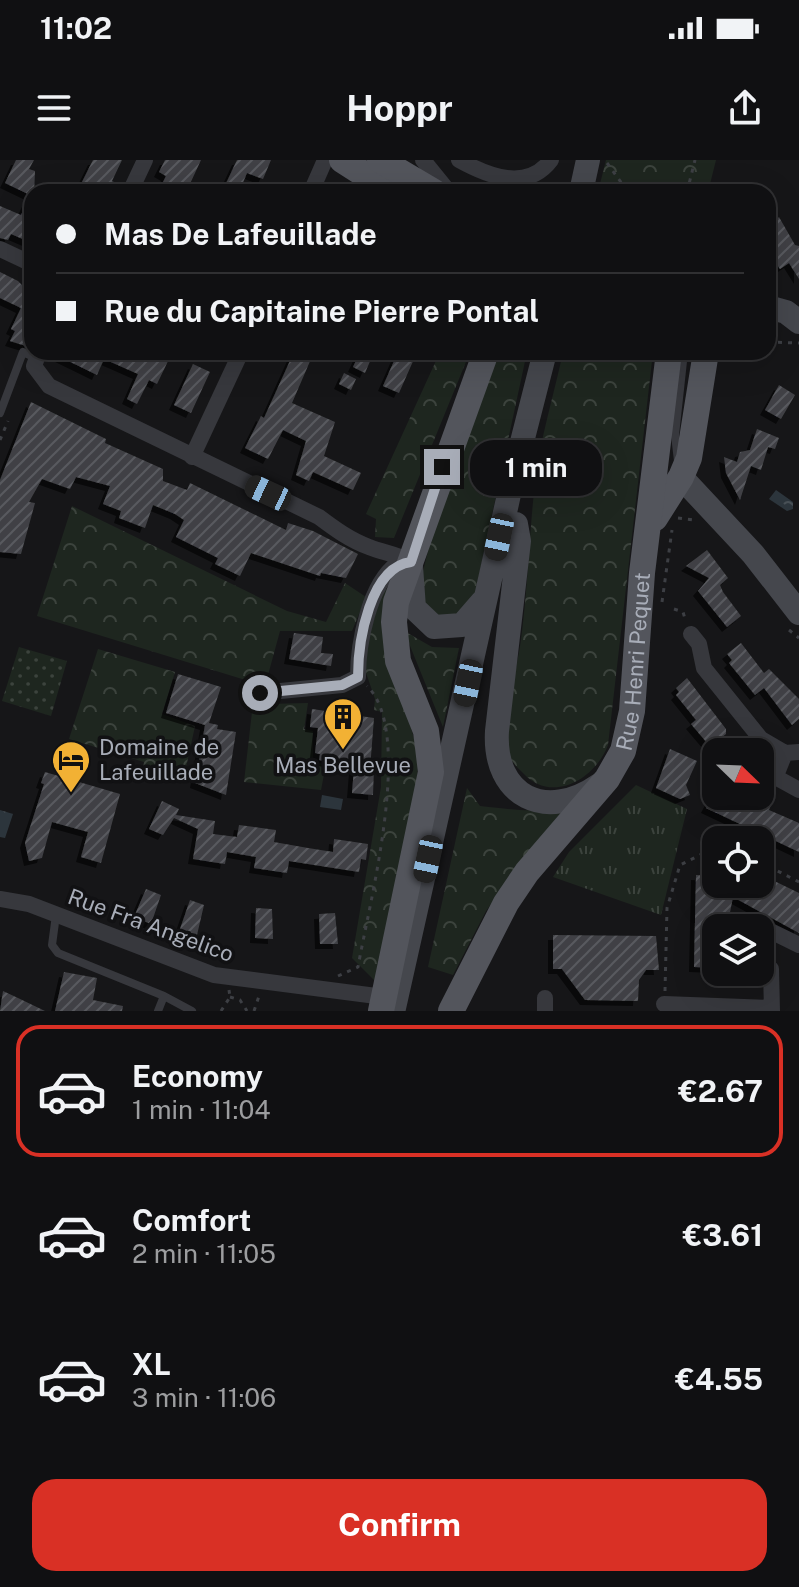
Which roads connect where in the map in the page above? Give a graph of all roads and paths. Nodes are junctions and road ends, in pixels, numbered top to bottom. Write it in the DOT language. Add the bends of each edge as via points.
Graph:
graph roads {
  1 [pos="145,160"];
  2 [pos="325,160"];
  3 [pos="342,160"];
  4 [pos="380,160"];
  5 [pos="423,160"];
  6 [pos="459,160"];
  7 [pos="551,160"];
  8 [pos="588,160"];
  9 [pos="605,160"];
  10 [pos="695,160"];
  11 [pos="134,184"];
  12 [pos="314,184"];
  13 [pos="380,184"];
  14 [pos="420,184"];
  15 [pos="442,184"];
  16 [pos="583,184"];
  17 [pos="622,184"];
  18 [pos="689,184"];
  19 [pos="0,249"];
  20 [pos="24,260"];
  21 [pos="776,309"];
  22 [pos="776,326"];
  23 [pos="798,329"];
  24 [pos="776,339"];
  25 [pos="24,353"];
  26 [pos="232,360"];
  27 [pos="483,360"];
  28 [pos="543,360"];
  29 [pos="668,360"];
  30 [pos="683,360"];
  31 [pos="705,360"];
  32 [pos="37,362"];
  33 [pos="0,413"];
  34 [pos="529,420"];
  35 [pos="660,439"];
  36 [pos="192,457"];
  37 [pos="681,477"];
  38 [pos="516,524"];
  39 [pos="648,540"];
  40 [pos="411,562"];
  41 [pos="487,592"];
  42 [pos="799,613"];
  43 [pos="691,634"];
  44 [pos="358,677"];
  45 [pos="260,693"];
  46 [pos="760,738"];
  47 [pos="792,752"];
  48 [pos="774,768"];
  49 [pos="774,776"];
  50 [pos="607,779"];
  51 [pos="799,790"];
  52 [pos="702,854"];
  53 [pos="774,869"];
  54 [pos="799,882"];
  55 [pos="0,899"];
  56 [pos="56,914"];
  57 [pos="774,933"];
  58 [pos="799,945"];
  59 [pos="228,978"];
  60 [pos="773,986"];
  61 [pos="341,991"];
  62 [pos="164,996"];
  63 [pos="230,997"];
  64 [pos="664,1004"];
  65 [pos="386,1006"];
  66 [pos="772,1010"];
  67 [pos="158,1011"];
  68 [pos="192,1011"];
  69 [pos="221,1011"];
  70 [pos="247,1011"];
  71 [pos="410,1011"];
  72 [pos="451,1011"];
  1 -- 11 [label="street"];
  2 -- 12 [label="street"];
  3 -- 13 [label="main road"];
  4 -- 14 [label="main road"];
  5 -- 15 [label="street"];
  6 -- 7 [label="street" via="506,179 537,173"];
  8 -- 16 [label="main road"];
  9 -- 17 [label="path"];
  10 -- 18 [label="path"];
  19 -- 20 [label="street"];
  21 -- 23 [label="main road" via="786,312"];
  22 -- 23 [label="main road"];
  23 -- 24 [label="path"];
  25 -- 33 [label="lane"];
  26 -- 36 [label="street"];
  27 -- 40 [label="main road"];
  28 -- 34 [label="main road"];
  29 -- 35 [label="main road, Rue Henri Pequet"];
  30 -- 37 [label="lane" via="675,435"];
  31 -- 37 [label="main road, Rue Henri Pequet" via="689,458"];
  32 -- 36 [label="street" via="49,386"];
  34 -- 38 [label="main road"];
  34 -- 41 [label="main road"];
  35 -- 37 [label="main road"];
  35 -- 39 [label="main road, Rue Henri Pequet"];
  36 -- 40 [label="street" via="319,517 347,538"];
  37 -- 39 [label="main road, Rue Henri Pequet" via="655,517"];
  37 -- 42 [label="main road"];
  38 -- 50 [label="main road" via="519,541 498,761 517,790 550,804 584,795"];
  38 -- 71 [label="main road"];
  39 -- 50 [label="main road, Rue Henri Pequet" via="629,731"];
  40 -- 41 [label="main road" via="414,608 434,627 462,625"];
  40 -- 44 [label="street" via="397,564 380,582 358,647"];
  40 -- 65 [label="main road" via="396,602 395,642 426,731 431,772"];
  41 -- 65 [label="main road"];
  43 -- 46 [label="street" via="704,668"];
  44 -- 45 [label="street" via="342,685"];
  44 -- 61 [label="path" via="384,709 390,784 358,967 333,978 333,983 342,984"];
  47 -- 48 [label="street"];
  49 -- 51 [label="street"];
  50 -- 72 [label="main road, Rue Henri Pequet" via="506,903"];
  52 -- 64 [label="path" via="680,865 667,908"];
  53 -- 54 [label="path"];
  55 -- 56 [label="street, Rue Fra Angelico"];
  56 -- 59 [label="street, Rue Fra Angelico"];
  56 -- 62 [label="lane" via="52,945 58,953"];
  57 -- 58 [label="street"];
  59 -- 61 [label="street, Rue Fra Angelico"];
  59 -- 63 [label="path"];
  60 -- 66 [label="street"];
  61 -- 65 [label="street, Rue Fra Angelico"];
  62 -- 67 [label="lane"];
  62 -- 68 [label="lane"];
  63 -- 69 [label="path"];
  63 -- 70 [label="path" via="240,1000"];
  64 -- 66 [label="street"];
}
